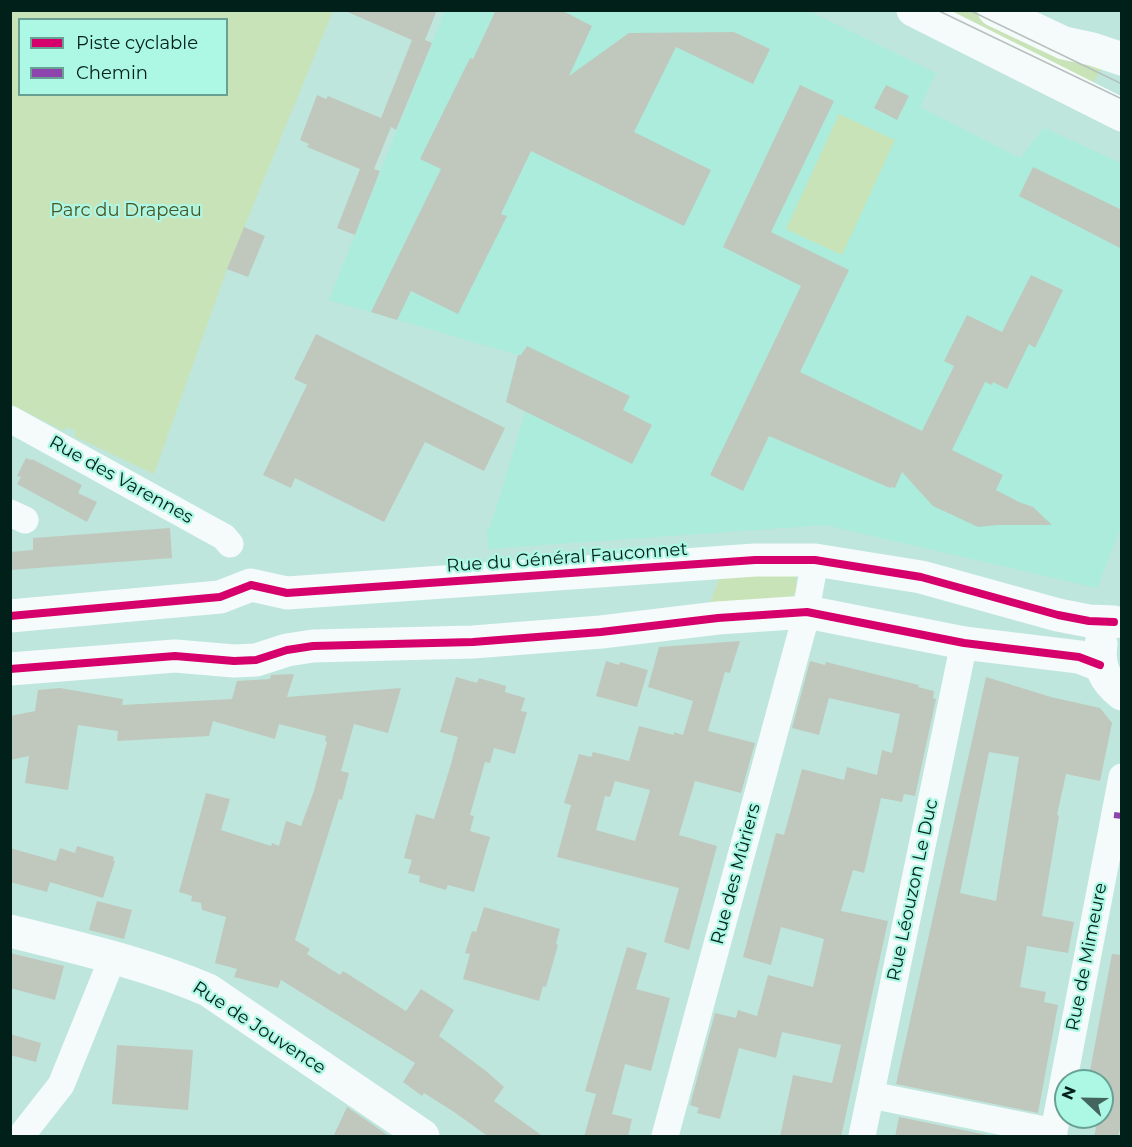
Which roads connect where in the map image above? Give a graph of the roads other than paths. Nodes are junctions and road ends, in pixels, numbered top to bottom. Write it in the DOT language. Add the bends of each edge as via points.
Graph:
graph roads {
  1 [pos="913,10"];
  2 [pos="994,10"];
  3 [pos="1122,59"];
  4 [pos="1122,115"];
  5 [pos="10,419"];
  6 [pos="230,544"];
  7 [pos="815,560"];
  8 [pos="807,612"];
  9 [pos="10,616"];
  10 [pos="1118,619"];
  11 [pos="964,643"];
  12 [pos="1100,666"];
  13 [pos="10,669"];
  14 [pos="1122,694"];
  15 [pos="1122,777"];
  16 [pos="10,931"];
  17 [pos="113,957"];
  18 [pos="871,1095"];
  19 [pos="1053,1134"];
  20 [pos="418,1135"];
  21 [pos="21,1137"];
  22 [pos="665,1137"];
  23 [pos="862,1137"];
  1 -- 4 [label="main road"];
  2 -- 3 [label="main road" via="1051,38"];
  5 -- 6 [label="street, Rue des Varennes" via="224,537"];
  7 -- 8 [label="street"];
  7 -- 9 [label="main road, Rue du Général Fauconnet" via="754,560 287,594 251,585 220,597"];
  7 -- 10 [label="main road, Rue du Général Fauconnet" via="921,577 1058,615 1089,621"];
  8 -- 11 [label="main road"];
  8 -- 13 [label="main road" via="473,642 313,646 256,660 175,656"];
  8 -- 22 [label="street, Rue des Mûriers"];
  10 -- 12 [label="main road, Rue du Général Fauconnet" via="1101,644"];
  11 -- 12 [label="main road" via="1079,657"];
  11 -- 18 [label="street, Rue Léouzon Le Duc"];
  12 -- 14 [label="main road"];
  15 -- 19 [label="street, Rue de Mimeure"];
  16 -- 17 [label="main road, Rue de Jouvence"];
  17 -- 20 [label="main road, Rue de Jouvence" via="208,990"];
  17 -- 21 [label="street" via="61,1085"];
  18 -- 19 [label="street"];
  18 -- 23 [label="street, Rue Léouzon Le Duc"];
}
